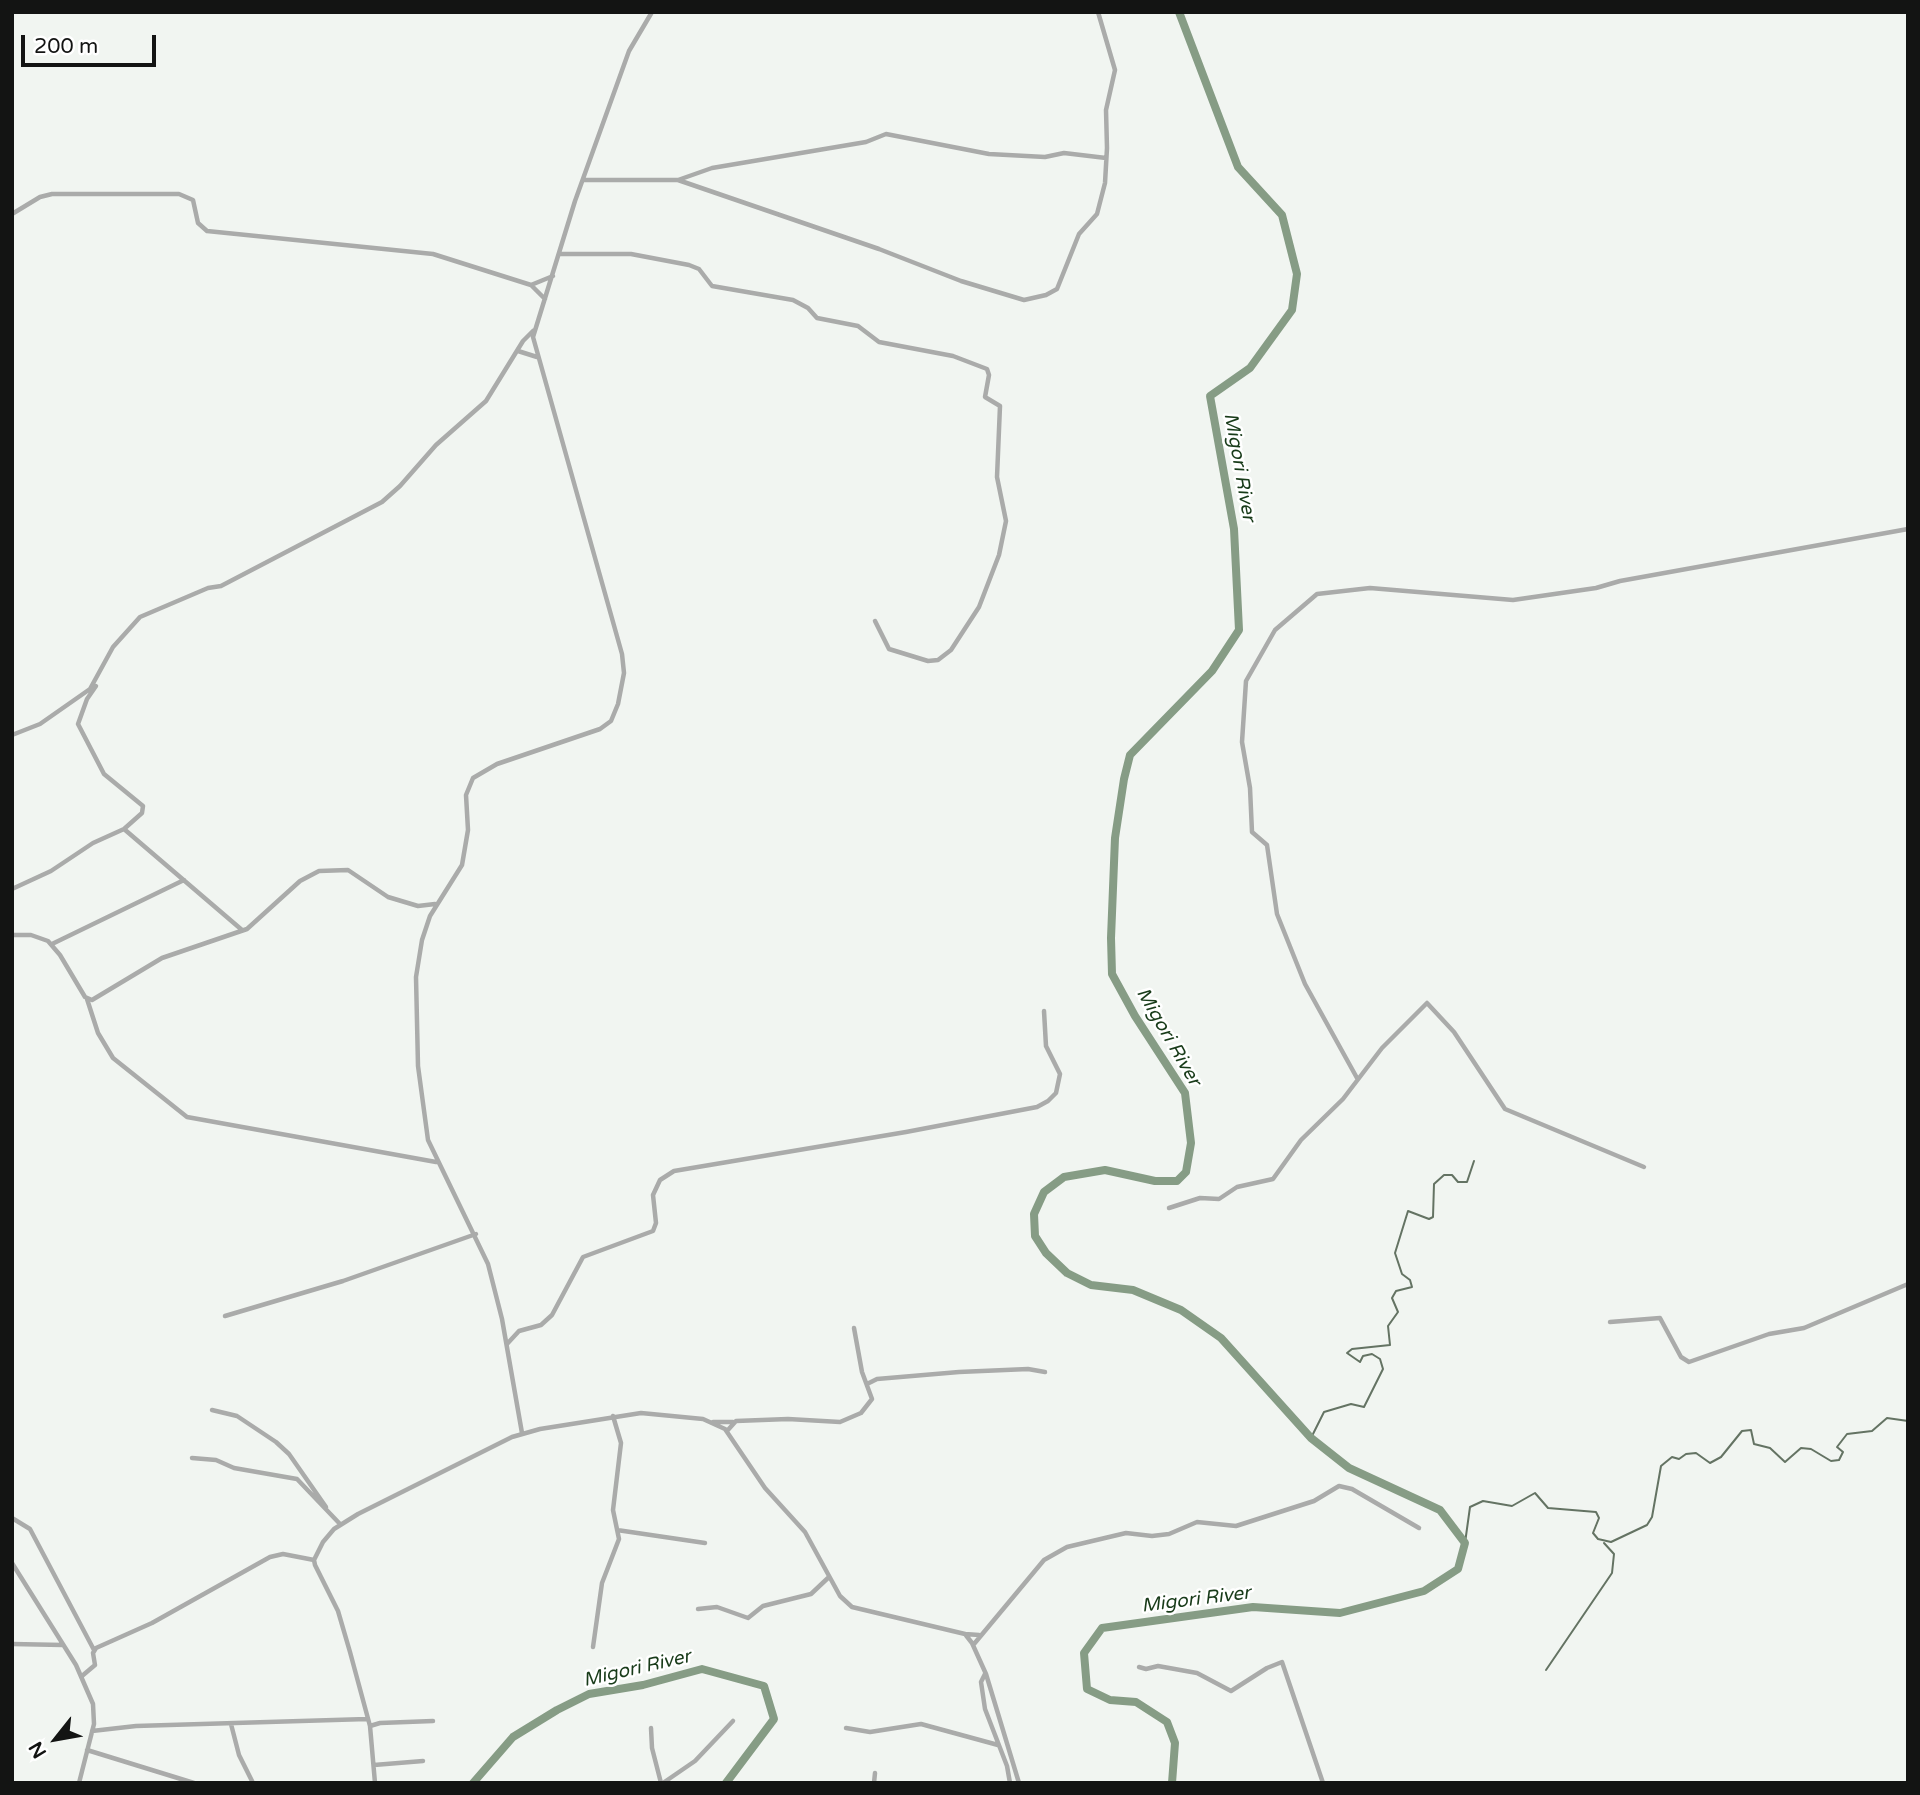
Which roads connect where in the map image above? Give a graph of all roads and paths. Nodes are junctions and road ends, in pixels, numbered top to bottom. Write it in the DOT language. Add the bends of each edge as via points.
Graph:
graph roads {
  1 [pos="652,12"];
  2 [pos="1098,12"];
  3 [pos="1107,158"];
  4 [pos="583,180"];
  5 [pos="678,180"];
  6 [pos="12,214"];
  7 [pos="559,254"];
  8 [pos="554,276"];
  9 [pos="531,285"];
  10 [pos="546,300"];
  11 [pos="534,330"];
  12 [pos="518,351"];
  13 [pos="538,357"];
  14 [pos="1908,529"];
  15 [pos="875,621"];
  16 [pos="100,675"];
  17 [pos="12,735"];
  18 [pos="124,830"];
  19 [pos="184,880"];
  20 [pos="12,890"];
  21 [pos="435,904"];
  22 [pos="418,906"];
  23 [pos="430,916"];
  24 [pos="12,926"];
  25 [pos="243,931"];
  26 [pos="15,935"];
  27 [pos="52,944"];
  28 [pos="87,999"];
  29 [pos="1044,1010"];
  30 [pos="1357,1078"];
  31 [pos="437,1162"];
  32 [pos="1644,1167"];
  33 [pos="1169,1208"];
  34 [pos="476,1234"];
  35 [pos="1908,1284"];
  36 [pos="225,1316"];
  37 [pos="1610,1322"];
  38 [pos="854,1328"];
  39 [pos="507,1343"];
  40 [pos="1045,1372"];
  41 [pos="867,1384"];
  42 [pos="212,1410"];
  43 [pos="613,1416"];
  44 [pos="713,1422"];
  45 [pos="733,1422"];
  46 [pos="727,1431"];
  47 [pos="523,1433"];
  48 [pos="192,1458"];
  49 [pos="326,1508"];
  50 [pos="12,1518"];
  51 [pos="340,1524"];
  52 [pos="1419,1528"];
  53 [pos="617,1530"];
  54 [pos="705,1543"];
  55 [pos="314,1560"];
  56 [pos="12,1563"];
  57 [pos="829,1577"];
  58 [pos="698,1609"];
  59 [pos="965,1634"];
  60 [pos="979,1635"];
  61 [pos="12,1644"];
  62 [pos="64,1645"];
  63 [pos="973,1645"];
  64 [pos="593,1647"];
  65 [pos="94,1650"];
  66 [pos="1139,1667"];
  67 [pos="986,1674"];
  68 [pos="82,1676"];
  69 [pos="368,1719"];
  70 [pos="433,1721"];
  71 [pos="733,1721"];
  72 [pos="231,1724"];
  73 [pos="370,1726"];
  74 [pos="651,1728"];
  75 [pos="846,1728"];
  76 [pos="92,1731"];
  77 [pos="998,1745"];
  78 [pos="87,1750"];
  79 [pos="423,1761"];
  80 [pos="374,1765"];
  81 [pos="875,1773"];
  82 [pos="79,1783"];
  83 [pos="194,1783"];
  84 [pos="253,1783"];
  85 [pos="375,1783"];
  86 [pos="662,1783"];
  87 [pos="874,1783"];
  88 [pos="1010,1783"];
  89 [pos="1018,1783"];
  90 [pos="1323,1783"];
  1 -- 4 [label="street" via="629,51"];
  2 -- 3 [label="street" via="1115,70 1106,110"];
  3 -- 5 [label="street" via="1064,153 1045,157 989,154 886,134 866,142 712,168"];
  3 -- 5 [label="street" via="1098,211 1079,234 1057,289 1024,300"];
  4 -- 5 [label="street"];
  4 -- 7 [label="street"];
  6 -- 9 [label="street" via="52,194 185,194 193,200 198,223 205,230 440,256"];
  7 -- 8 [label="street"];
  7 -- 15 [label="street" via="631,254 682,263 699,269 712,286 793,300 817,318 862,328 879,342 953,356 987,369 985,397 1000,406 998,477 1006,521 979,607 951,650 938,660 889,649"];
  8 -- 9 [label="street"];
  8 -- 10 [label="street"];
  9 -- 10 [label="street"];
  10 -- 11 [label="street"];
  11 -- 12 [label="street"];
  11 -- 13 [label="street"];
  12 -- 13 [label="street"];
  12 -- 16 [label="street" via="486,401 382,502 221,586 140,617 113,647"];
  13 -- 21 [label="street" via="620,643 622,683 606,726 497,764 473,778 466,795 468,830 462,865"];
  14 -- 30 [label="street" via="1513,600 1370,588 1317,594 1275,630 1246,681 1242,743 1252,832 1267,845 1277,914 1306,984"];
  16 -- 17 [label="street" via="90,689 54,715"];
  16 -- 18 [label="street" via="78,724 104,774 143,806 142,813"];
  18 -- 19 [label="street"];
  18 -- 20 [label="street"];
  19 -- 25 [label="street"];
  19 -- 27 [label="street"];
  21 -- 22 [label="street"];
  21 -- 23 [label="street"];
  22 -- 23 [label="street"];
  22 -- 25 [label="street" via="383,894 348,870 327,869 300,881"];
  23 -- 31 [label="street" via="416,976 418,1066 424,1125"];
  24 -- 26 [label="street"];
  25 -- 28 [label="street" via="162,958 108,993"];
  26 -- 27 [label="street" via="38,936"];
  27 -- 28 [label="street"];
  28 -- 31 [label="street" via="98,1033 113,1058 187,1117"];
  29 -- 39 [label="street" via="1046,1046 1060,1074 1056,1093 1048,1101 1037,1107 925,1128 674,1171 656,1186 653,1231 583,1258 552,1315 541,1325 519,1331"];
  30 -- 32 [label="street" via="1428,1003 1454,1032 1505,1109"];
  30 -- 33 [label="street" via="1273,1179 1237,1187 1219,1199 1200,1198"];
  31 -- 34 [label="street"];
  34 -- 36 [label="street" via="343,1282"];
  34 -- 39 [label="street" via="491,1273"];
  35 -- 37 [label="street" via="1804,1328 1769,1334 1689,1362 1681,1357 1660,1318"];
  38 -- 41 [label="street"];
  39 -- 47 [label="street"];
  40 -- 41 [label="street" via="949,1373 877,1379"];
  41 -- 45 [label="street" via="871,1403 848,1421"];
  42 -- 49 [label="street" via="234,1414 276,1442"];
  43 -- 44 [label="street" via="641,1413"];
  43 -- 47 [label="street"];
  43 -- 53 [label="street" via="621,1444 613,1510"];
  44 -- 45 [label="street"];
  44 -- 46 [label="street"];
  45 -- 46 [label="street"];
  46 -- 57 [label="street" via="765,1488 805,1532"];
  47 -- 51 [label="street"];
  48 -- 49 [label="street" via="292,1477"];
  49 -- 51 [label="street"];
  50 -- 65 [label="street" via="27,1524 33,1533"];
  51 -- 55 [label="street"];
  52 -- 60 [label="street" via="1339,1486 1314,1501 1236,1526 1196,1522 1170,1534 1126,1533 1067,1547 1044,1560"];
  53 -- 54 [label="street"];
  53 -- 64 [label="street" via="618,1544 602,1583"];
  55 -- 65 [label="street" via="283,1554 270,1558"];
  55 -- 69 [label="street" via="338,1611"];
  56 -- 62 [label="street"];
  57 -- 58 [label="street" via="811,1594 763,1606 748,1618 717,1607"];
  57 -- 59 [label="street" via="839,1596 859,1610"];
  59 -- 60 [label="street"];
  59 -- 63 [label="street"];
  60 -- 63 [label="street"];
  61 -- 62 [label="street"];
  62 -- 68 [label="street"];
  63 -- 67 [label="street"];
  65 -- 68 [label="street" via="95,1665"];
  66 -- 90 [label="street" via="1197,1673 1231,1691 1282,1662"];
  67 -- 77 [label="street" via="981,1682 986,1717"];
  67 -- 89 [label="street"];
  68 -- 76 [label="street" via="94,1711"];
  69 -- 72 [label="street"];
  69 -- 73 [label="street"];
  70 -- 73 [label="street"];
  71 -- 86 [label="street" via="695,1761"];
  72 -- 76 [label="street"];
  72 -- 84 [label="street" via="234,1743"];
  73 -- 80 [label="street"];
  74 -- 86 [label="street"];
  75 -- 77 [label="street" via="870,1732 920,1724"];
  76 -- 78 [label="street"];
  77 -- 88 [label="street"];
  78 -- 82 [label="street"];
  78 -- 83 [label="street"];
  79 -- 80 [label="street"];
  80 -- 85 [label="street"];
  81 -- 87 [label="street"];
}
